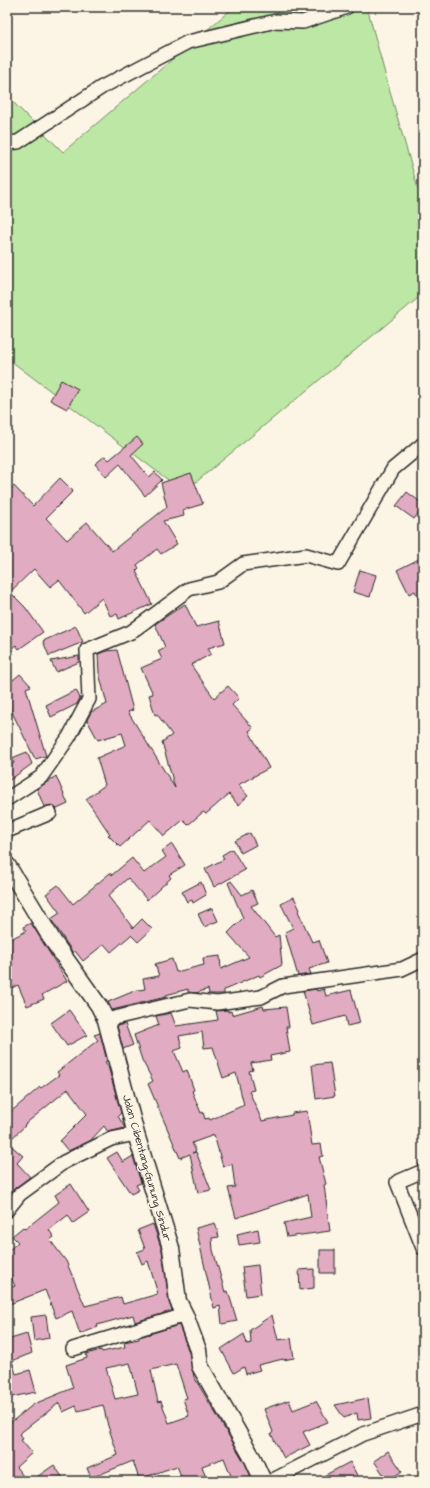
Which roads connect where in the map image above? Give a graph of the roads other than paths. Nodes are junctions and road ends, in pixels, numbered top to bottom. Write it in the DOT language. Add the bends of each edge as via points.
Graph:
graph roads {
  1 [pos="347,7"];
  2 [pos="7,143"];
  3 [pos="423,444"];
  4 [pos="7,799"];
  5 [pos="50,814"];
  6 [pos="7,831"];
  7 [pos="7,865"];
  8 [pos="423,959"];
  9 [pos="106,1020"];
  10 [pos="136,1134"];
  11 [pos="423,1171"];
  12 [pos="7,1210"];
  13 [pos="423,1248"];
  14 [pos="185,1315"];
  15 [pos="73,1349"];
  16 [pos="423,1414"];
  17 [pos="263,1481"];
  18 [pos="271,1481"];
  1 -- 2 [label="street" via="303,22 276,21 188,42 102,87 18,142"];
  3 -- 4 [label="street" via="393,469 338,564 306,555 243,564 218,582 189,589 131,632 87,650 89,699 69,737 41,777"];
  5 -- 6 [label="street"];
  7 -- 9 [label="street, Jalan Cibentang–Gunung Sindur"];
  8 -- 9 [label="street" via="402,968 283,986 261,997 217,1003 190,1000"];
  9 -- 10 [label="street, Jalan Cibentang–Gunung Sindur"];
  10 -- 12 [label="street" via="111,1139 64,1162 20,1194"];
  10 -- 14 [label="street, Jalan Cibentang–Gunung Sindur" via="171,1248 178,1301"];
  11 -- 13 [label="street" via="397,1182"];
  14 -- 15 [label="street"];
  14 -- 17 [label="street, Jalan Cibentang–Gunung Sindur" via="198,1350 200,1366"];
  16 -- 18 [label="street" via="362,1434"];
}
